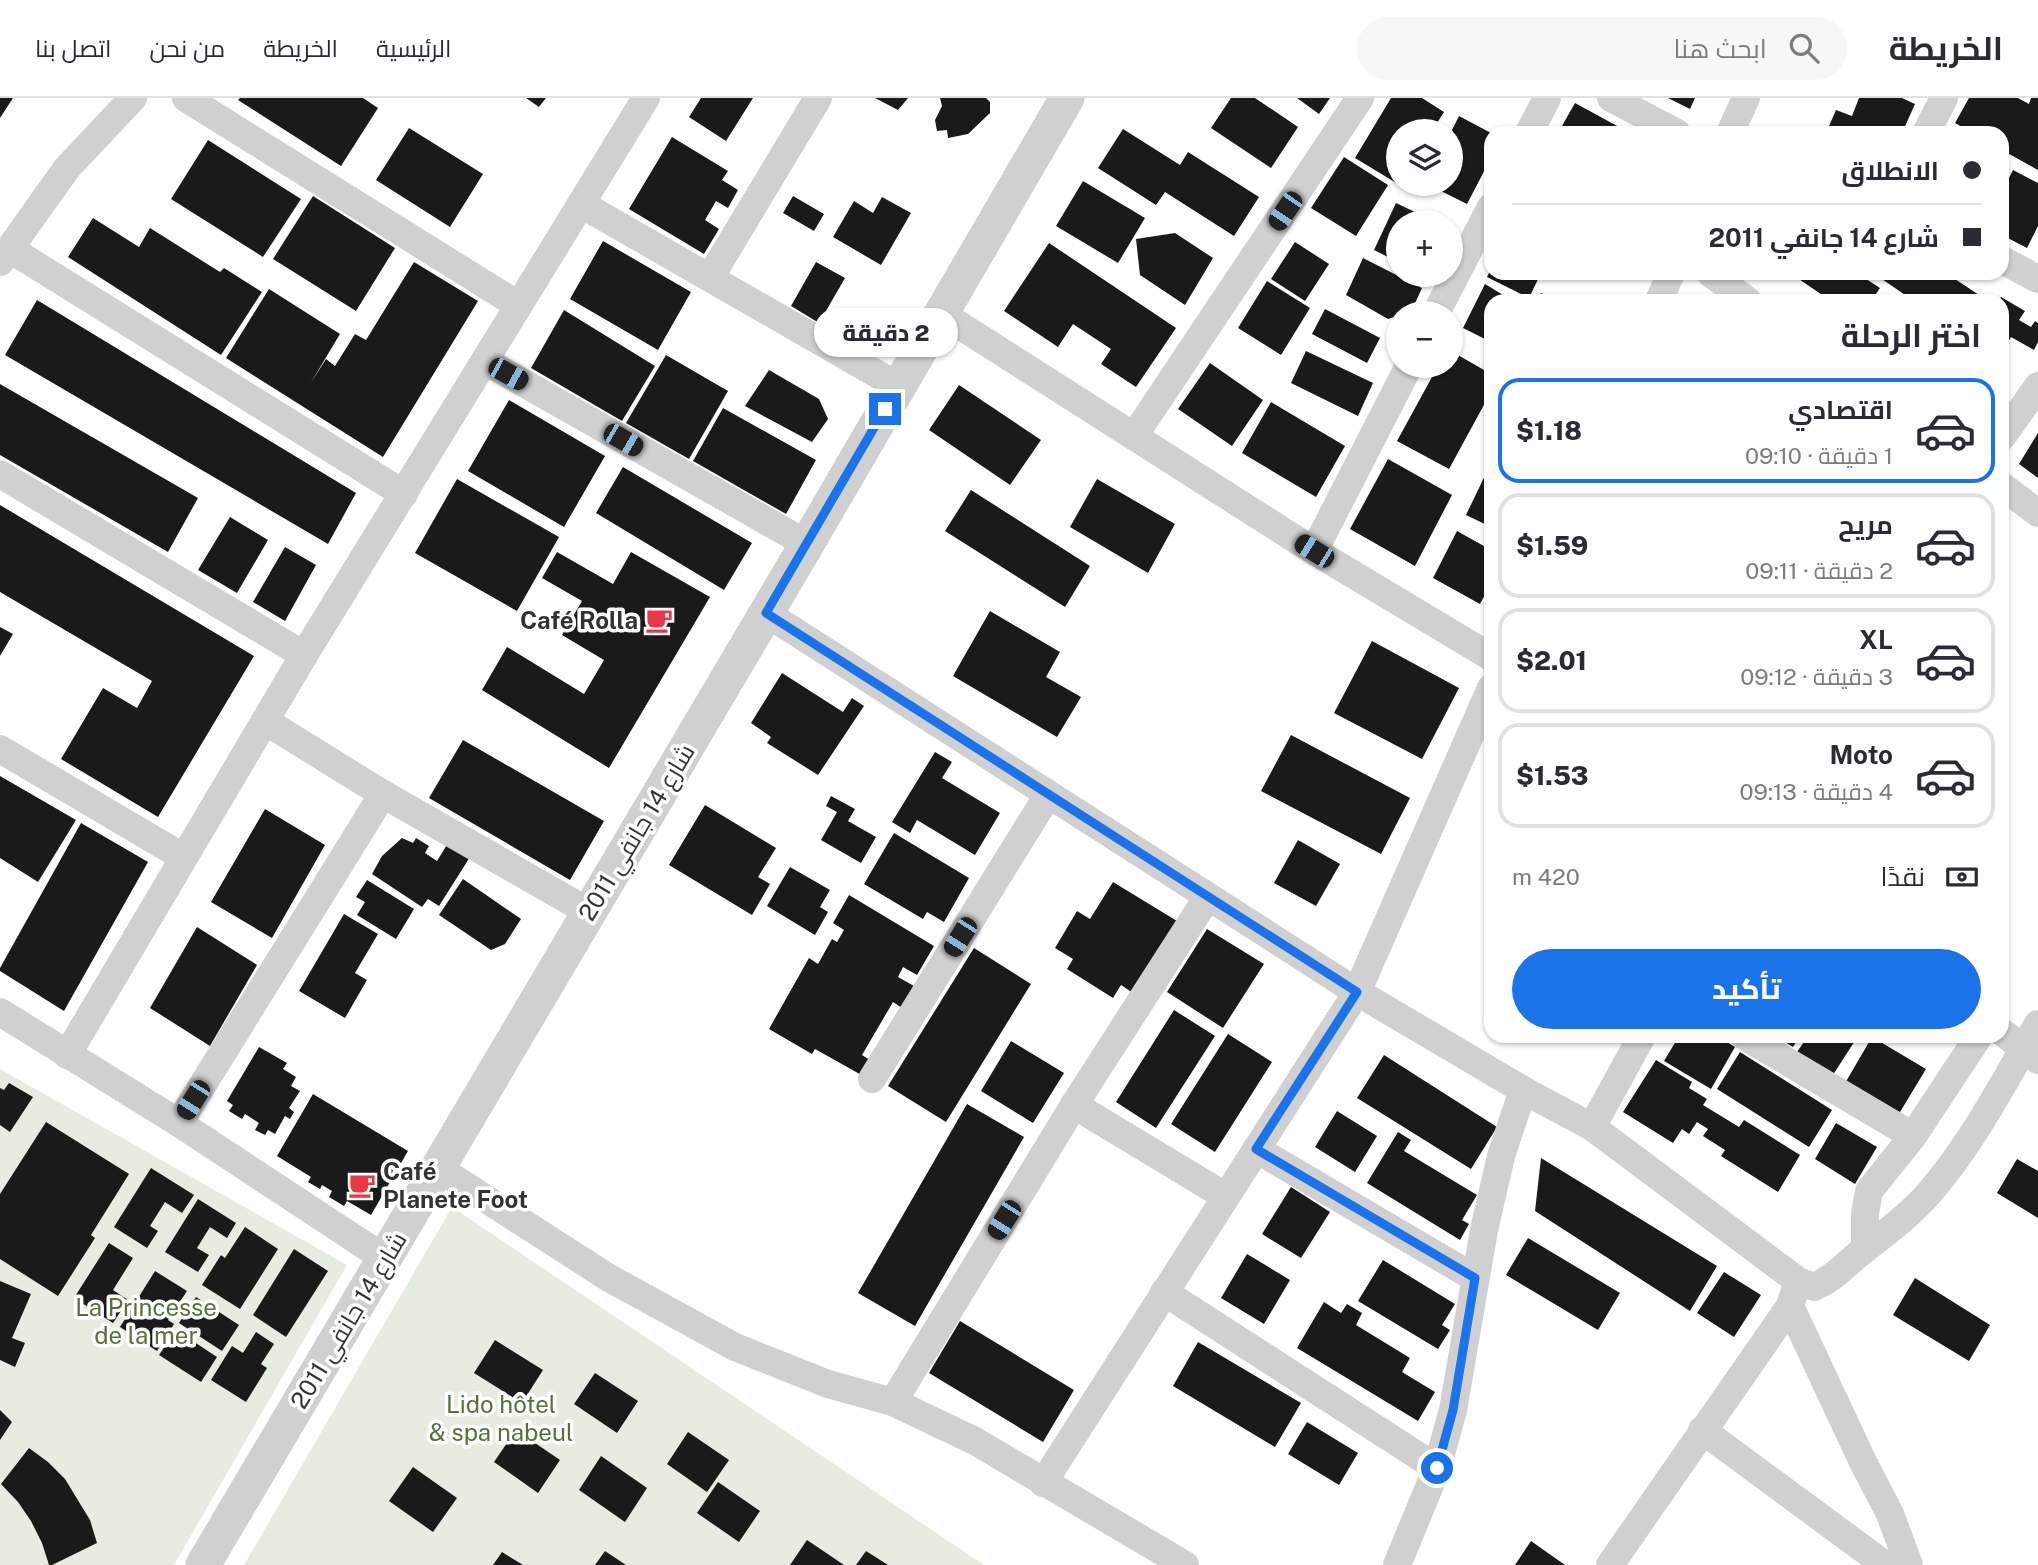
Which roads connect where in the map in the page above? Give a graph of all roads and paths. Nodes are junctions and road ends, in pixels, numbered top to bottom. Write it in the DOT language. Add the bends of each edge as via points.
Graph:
graph roads {
  1 [pos="133,98"];
  2 [pos="186,98"];
  3 [pos="646,98"];
  4 [pos="818,98"];
  5 [pos="1067,98"];
  6 [pos="1360,98"];
  7 [pos="1547,98"];
  8 [pos="1611,98"];
  9 [pos="1944,98"];
  10 [pos="1533,126"];
  11 [pos="1664,126"];
  12 [pos="1930,126"];
  13 [pos="581,204"];
  14 [pos="1484,220"];
  15 [pos="5,256"];
  16 [pos="2009,264"];
  17 [pos="711,276"];
  18 [pos="2038,279"];
  19 [pos="1720,280"];
  20 [pos="1738,294"];
  21 [pos="1442,301"];
  22 [pos="517,305"];
  23 [pos="942,314"];
  24 [pos="485,361"];
  25 [pos="1403,378"];
  26 [pos="898,386"];
  27 [pos="2038,386"];
  28 [pos="2009,427"];
  29 [pos="1134,436"];
  30 [pos="0,474"];
  31 [pos="2009,491"];
  32 [pos="404,494"];
  33 [pos="2038,513"];
  34 [pos="807,544"];
  35 [pos="1314,551"];
  36 [pos="766,613"];
  37 [pos="1484,653"];
  38 [pos="304,654"];
  39 [pos="1484,704"];
  40 [pos="265,721"];
  41 [pos="0,749"];
  42 [pos="383,794"];
  43 [pos="1048,795"];
  44 [pos="183,857"];
  45 [pos="1207,898"];
  46 [pos="589,912"];
  47 [pos="1357,992"];
  48 [pos="0,1012"];
  49 [pos="2038,1024"];
  50 [pos="1638,1043"];
  51 [pos="1756,1043"];
  52 [pos="1974,1043"];
  53 [pos="2021,1047"];
  54 [pos="67,1055"];
  55 [pos="872,1079"];
  56 [pos="1522,1090"];
  57 [pos="1074,1105"];
  58 [pos="178,1124"];
  59 [pos="1592,1127"];
  60 [pos="1913,1136"];
  61 [pos="1256,1149"];
  62 [pos="438,1168"];
  63 [pos="1225,1196"];
  64 [pos="1865,1249"];
  65 [pos="384,1258"];
  66 [pos="1475,1278"];
  67 [pos="1164,1292"];
  68 [pos="1794,1293"];
  69 [pos="893,1402"];
  70 [pos="1702,1430"];
  71 [pos="1437,1468"];
  72 [pos="1043,1483"];
  73 [pos="203,1565"];
  74 [pos="1185,1565"];
  75 [pos="1397,1565"];
  76 [pos="1610,1565"];
  77 [pos="1885,1565"];
  78 [pos="1909,1565"];
  1 -- 15 [label="street" via="67,168"];
  2 -- 22 [label="street"];
  3 -- 13 [label="street"];
  4 -- 17 [label="street"];
  5 -- 23 [label="street, شارع 14 جانفي 2011"];
  6 -- 29 [label="street"];
  7 -- 10 [label="street"];
  8 -- 11 [label="street"];
  9 -- 12 [label="street"];
  13 -- 17 [label="street"];
  13 -- 22 [label="street"];
  14 -- 21 [label="street"];
  15 -- 32 [label="street"];
  16 -- 18 [label="street"];
  17 -- 26 [label="street"];
  19 -- 20 [label="street"];
  22 -- 24 [label="street"];
  23 -- 26 [label="street, شارع 14 جانفي 2011"];
  23 -- 29 [label="street"];
  24 -- 32 [label="street"];
  24 -- 34 [label="street"];
  25 -- 35 [label="street"];
  26 -- 34 [label="street, شارع 14 جانفي 2011"];
  27 -- 28 [label="street"];
  29 -- 35 [label="street"];
  30 -- 38 [label="street"];
  31 -- 33 [label="street"];
  32 -- 38 [label="street"];
  34 -- 36 [label="street, شارع 14 جانفي 2011"];
  35 -- 37 [label="street"];
  36 -- 43 [label="street"];
  36 -- 46 [label="street, شارع 14 جانفي 2011"];
  38 -- 40 [label="street"];
  39 -- 47 [label="street"];
  40 -- 42 [label="street"];
  40 -- 44 [label="street"];
  41 -- 44 [label="street"];
  42 -- 46 [label="street"];
  42 -- 58 [label="street"];
  43 -- 45 [label="street"];
  43 -- 55 [label="street"];
  44 -- 54 [label="street"];
  45 -- 47 [label="street"];
  45 -- 57 [label="street"];
  46 -- 62 [label="street, شارع 14 جانفي 2011"];
  47 -- 56 [label="street"];
  47 -- 61 [label="street"];
  48 -- 54 [label="street"];
  49 -- 53 [label="street"];
  50 -- 59 [label="street"];
  51 -- 60 [label="street"];
  52 -- 60 [label="street"];
  53 -- 64 [label="street" via="1982,1122 1930,1193"];
  54 -- 58 [label="street"];
  56 -- 59 [label="street"];
  56 -- 66 [label="street" via="1501,1156"];
  57 -- 63 [label="street"];
  57 -- 69 [label="street"];
  58 -- 65 [label="street"];
  59 -- 68 [label="street"];
  60 -- 64 [label="street" via="1869,1191"];
  61 -- 63 [label="street"];
  61 -- 66 [label="street"];
  62 -- 65 [label="street, شارع 14 جانفي 2011"];
  62 -- 69 [label="street" via="609,1278 736,1347 828,1384"];
  63 -- 67 [label="street"];
  64 -- 68 [label="street" via="1832,1279"];
  65 -- 73 [label="street, شارع 14 جانفي 2011"];
  66 -- 71 [label="street" via="1453,1410"];
  67 -- 71 [label="street"];
  67 -- 72 [label="street"];
  68 -- 70 [label="street"];
  68 -- 78 [label="street"];
  69 -- 72 [label="street" via="975,1441"];
  70 -- 76 [label="street"];
  70 -- 77 [label="street"];
  71 -- 75 [label="street"];
  72 -- 74 [label="street"];
}
